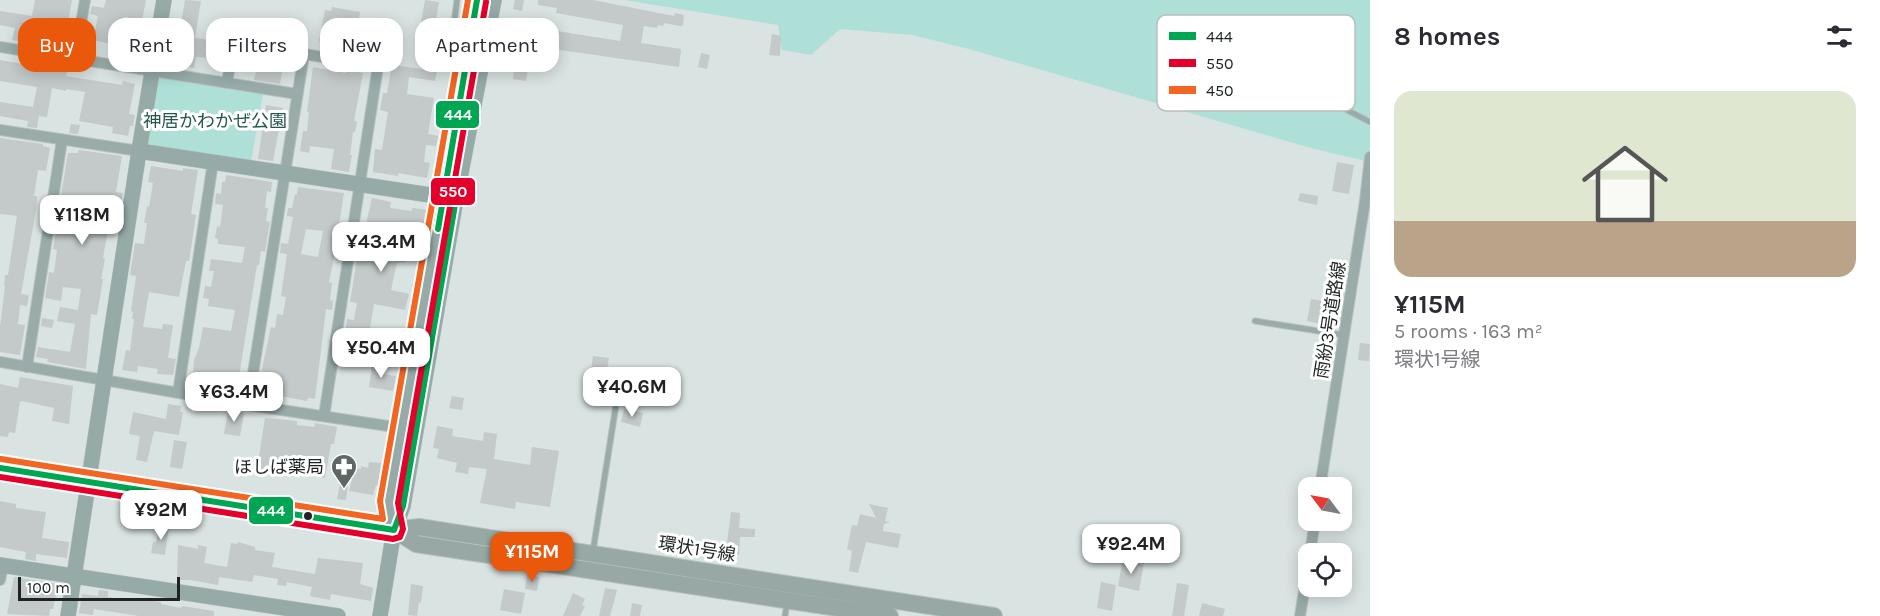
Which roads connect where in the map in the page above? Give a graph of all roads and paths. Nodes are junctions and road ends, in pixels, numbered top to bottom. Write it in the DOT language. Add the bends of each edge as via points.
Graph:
graph roads {
  1 [pos="85,0"];
  2 [pos="164,0"];
  3 [pos="457,0"];
  4 [pos="477,0"];
  5 [pos="495,0"];
  6 [pos="82,18"];
  7 [pos="161,18"];
  8 [pos="455,18"];
  9 [pos="474,18"];
  10 [pos="0,47"];
  11 [pos="18,50"];
  12 [pos="153,72"];
  13 [pos="229,72"];
  14 [pos="466,72"];
  15 [pos="227,82"];
  16 [pos="297,94"];
  17 [pos="1349,111"];
  18 [pos="1370,122"];
  19 [pos="0,130"];
  20 [pos="62,140"];
  21 [pos="139,151"];
  22 [pos="1370,157"];
  23 [pos="213,162"];
  24 [pos="285,173"];
  25 [pos="361,184"];
  26 [pos="449,198"];
  27 [pos="1255,321"];
  28 [pos="1344,335"];
  29 [pos="0,362"];
  30 [pos="27,367"];
  31 [pos="104,380"];
  32 [pos="178,393"];
  33 [pos="248,405"];
  34 [pos="616,405"];
  35 [pos="324,417"];
  36 [pos="410,430"];
  37 [pos="0,468"];
  38 [pos="1322,477"];
  39 [pos="88,482"];
  40 [pos="394,530"];
  41 [pos="593,553"];
  42 [pos="1,570"];
  43 [pos="74,576"];
  44 [pos="1303,597"];
  45 [pos="786,608"];
  46 [pos="293,612"];
  47 [pos="68,616"];
  48 [pos="338,616"];
  49 [pos="380,616"];
  50 [pos="890,616"];
  51 [pos="994,616"];
  52 [pos="1300,616"];
  1 -- 6 [label="street"];
  2 -- 7 [label="street"];
  3 -- 8 [label="lane"];
  4 -- 9 [label="street"];
  5 -- 26 [label="street"];
  10 -- 11 [label="street"];
  12 -- 15 [label="street"];
  12 -- 21 [label="street"];
  13 -- 15 [label="street"];
  14 -- 26 [label="street"];
  15 -- 16 [label="street"];
  16 -- 24 [label="street"];
  16 -- 25 [label="street" via="304,54 378,66"];
  17 -- 18 [label="lane"];
  19 -- 20 [label="street"];
  20 -- 21 [label="street"];
  20 -- 30 [label="street"];
  21 -- 23 [label="street"];
  21 -- 31 [label="street"];
  22 -- 28 [label="street, 雨紛3号道路線"];
  23 -- 24 [label="street"];
  23 -- 32 [label="street"];
  24 -- 25 [label="street"];
  24 -- 33 [label="street"];
  25 -- 26 [label="street"];
  25 -- 35 [label="street"];
  26 -- 36 [label="street"];
  27 -- 28 [label="lane"];
  28 -- 38 [label="street, 雨紛3号道路線"];
  29 -- 30 [label="street"];
  30 -- 31 [label="street"];
  31 -- 32 [label="street"];
  31 -- 39 [label="street"];
  32 -- 33 [label="street"];
  33 -- 35 [label="street"];
  34 -- 41 [label="lane"];
  35 -- 36 [label="street"];
  36 -- 40 [label="street" via="403,506"];
  37 -- 39 [label="main road, 環状1号線"];
  39 -- 40 [label="main road, 環状1号線"];
  39 -- 43 [label="street"];
  40 -- 41 [label="main road, 環状1号線" via="419,527"];
  40 -- 45 [label="main road, 環状1号線" via="416,544"];
  40 -- 49 [label="street"];
  41 -- 51 [label="main road, 環状1号線"];
  42 -- 43 [label="street"];
  43 -- 46 [label="street"];
  43 -- 47 [label="street"];
  44 -- 52 [label="street"];
  45 -- 50 [label="main road, 環状1号線"];
  46 -- 48 [label="street"];
}
